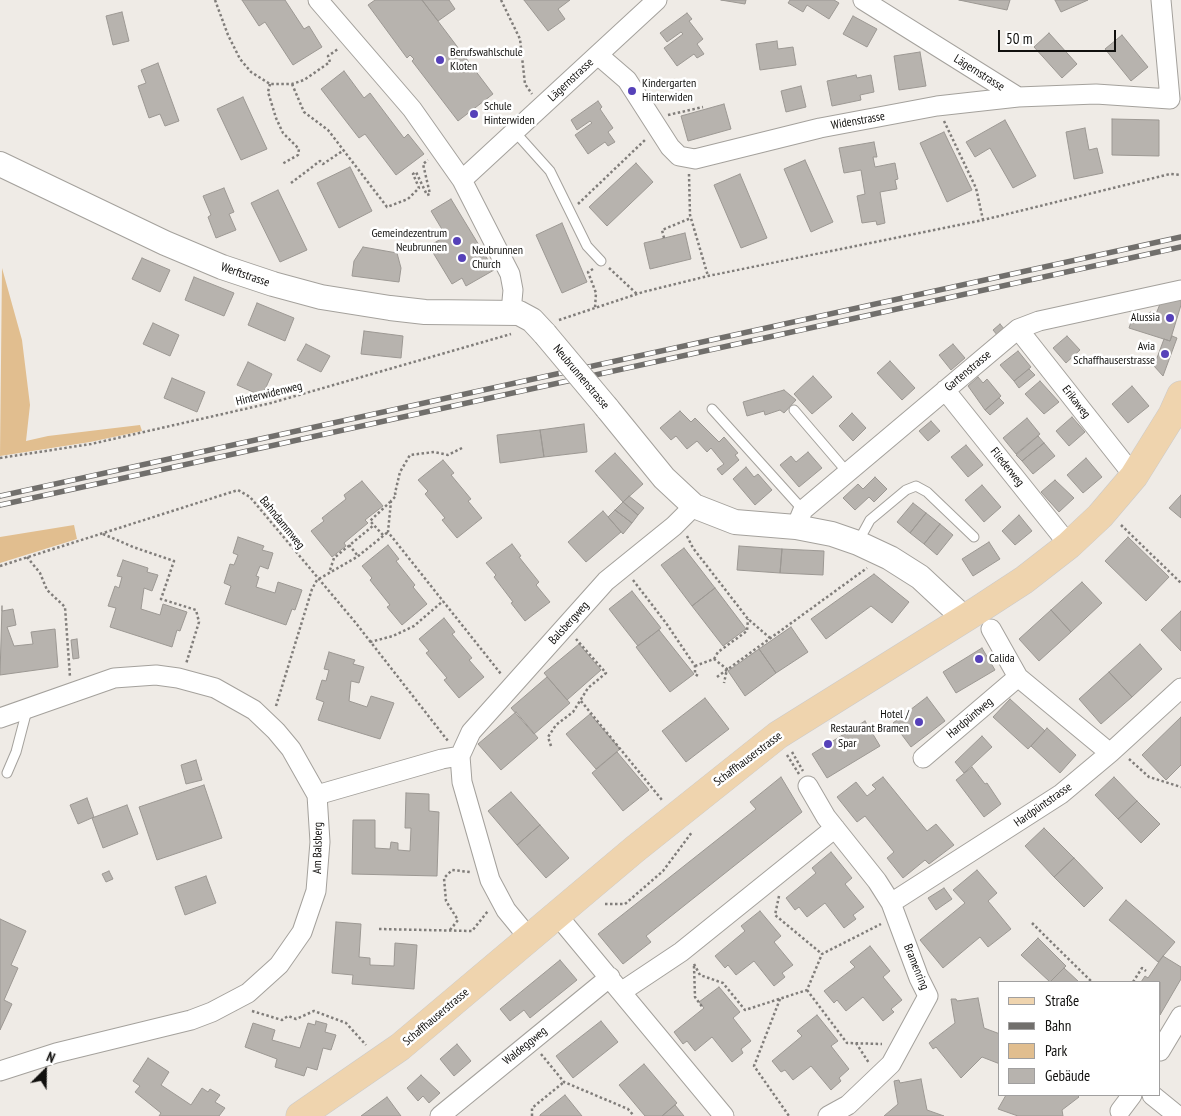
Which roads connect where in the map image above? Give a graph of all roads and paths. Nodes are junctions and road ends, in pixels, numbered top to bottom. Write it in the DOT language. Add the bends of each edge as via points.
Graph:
graph roads {
  1 [pos="215,0"];
  2 [pos="318,0"];
  3 [pos="501,0"];
  4 [pos="658,0"];
  5 [pos="863,0"];
  6 [pos="1161,0"];
  7 [pos="352,40"];
  8 [pos="598,55"];
  9 [pos="270,84"];
  10 [pos="292,84"];
  11 [pos="1018,97"];
  12 [pos="1175,103"];
  13 [pos="704,106"];
  14 [pos="937,106"];
  15 [pos="542,107"];
  16 [pos="657,125"];
  17 [pos="515,132"];
  18 [pos="440,149"];
  19 [pos="344,150"];
  20 [pos="689,158"];
  21 [pos="0,164"];
  22 [pos="282,164"];
  23 [pos="1181,174"];
  24 [pos="462,180"];
  25 [pos="291,183"];
  26 [pos="571,212"];
  27 [pos="691,218"];
  28 [pos="982,220"];
  29 [pos="664,238"];
  30 [pos="601,261"];
  31 [pos="708,276"];
  32 [pos="1181,290"];
  33 [pos="637,294"];
  34 [pos="595,308"];
  35 [pos="511,312"];
  36 [pos="1018,329"];
  37 [pos="542,330"];
  38 [pos="945,390"];
  39 [pos="1181,395"];
  40 [pos="712,409"];
  41 [pos="794,410"];
  42 [pos="462,448"];
  43 [pos="0,458"];
  44 [pos="848,473"];
  45 [pos="1134,476"];
  46 [pos="391,501"];
  47 [pos="694,506"];
  48 [pos="799,519"];
  49 [pos="1117,521"];
  50 [pos="374,525"];
  51 [pos="684,530"];
  52 [pos="388,532"];
  53 [pos="101,533"];
  54 [pos="383,536"];
  55 [pos="974,537"];
  56 [pos="858,543"];
  57 [pos="1069,544"];
  58 [pos="349,545"];
  59 [pos="358,556"];
  60 [pos="27,557"];
  61 [pos="874,562"];
  62 [pos="0,566"];
  63 [pos="330,571"];
  64 [pos="628,573"];
  65 [pos="317,580"];
  66 [pos="1181,583"];
  67 [pos="443,600"];
  68 [pos="964,618"];
  69 [pos="748,619"];
  70 [pos="991,629"];
  71 [pos="571,634"];
  72 [pos="770,638"];
  73 [pos="370,642"];
  74 [pos="714,659"];
  75 [pos="695,666"];
  76 [pos="727,669"];
  77 [pos="183,671"];
  78 [pos="698,676"];
  79 [pos="717,677"];
  80 [pos="1018,677"];
  81 [pos="71,683"];
  82 [pos="724,683"];
  83 [pos="512,687"];
  84 [pos="1181,688"];
  85 [pos="580,701"];
  86 [pos="28,708"];
  87 [pos="275,708"];
  88 [pos="0,718"];
  89 [pos="448,741"];
  90 [pos="783,741"];
  91 [pos="551,746"];
  92 [pos="1113,750"];
  93 [pos="460,756"];
  94 [pos="923,758"];
  95 [pos="7,773"];
  96 [pos="808,786"];
  97 [pos="1181,786"];
  98 [pos="318,795"];
  99 [pos="666,805"];
  100 [pos="835,828"];
  101 [pos="693,831"];
  102 [pos="472,871"];
  103 [pos="780,890"];
  104 [pos="499,897"];
  105 [pos="599,904"];
  106 [pos="893,910"];
  107 [pos="557,915"];
  108 [pos="1032,923"];
  109 [pos="379,929"];
  110 [pos="450,930"];
  111 [pos="529,938"];
  112 [pos="822,954"];
  113 [pos="698,956"];
  114 [pos="694,964"];
  115 [pos="1146,971"];
  116 [pos="1091,981"];
  117 [pos="1134,981"];
  118 [pos="615,984"];
  119 [pos="807,990"];
  120 [pos="780,999"];
  121 [pos="703,1008"];
  122 [pos="250,1010"];
  123 [pos="1181,1016"];
  124 [pos="530,1042"];
  125 [pos="856,1043"];
  126 [pos="902,1045"];
  127 [pos="367,1047"];
  128 [pos="1161,1049"];
  129 [pos="0,1071"];
  130 [pos="878,1077"];
  131 [pos="564,1082"];
  132 [pos="1131,1096"];
  133 [pos="1153,1096"];
  134 [pos="1120,1112"];
  135 [pos="300,1116"];
  136 [pos="440,1116"];
  137 [pos="532,1116"];
  138 [pos="634,1116"];
  139 [pos="724,1116"];
  140 [pos="789,1116"];
  141 [pos="828,1116"];
  142 [pos="1178,1116"];
  1 -- 9 [label="path" via="240,59 251,72"];
  2 -- 7 [label="street"];
  3 -- 15 [label="path" via="520,38 525,84"];
  4 -- 8 [label="street, Lägernstrasse"];
  5 -- 11 [label="street, Lägernstrasse"];
  6 -- 12 [label="street"];
  7 -- 10 [label="path" via="328,56 330,62 304,80"];
  7 -- 18 [label="street" via="412,109"];
  8 -- 15 [label="street, Lägernstrasse"];
  8 -- 16 [label="street" via="627,80"];
  9 -- 10 [label="path"];
  9 -- 22 [label="path" via="268,92 276,118 284,133 299,149 298,155"];
  10 -- 19 [label="path" via="304,112 321,123"];
  11 -- 12 [label="street, Widenstrasse" via="1096,94"];
  11 -- 14 [label="street, Widenstrasse"];
  13 -- 16 [label="path"];
  14 -- 20 [label="street, Widenstrasse"];
  14 -- 28 [label="path" via="976,188"];
  15 -- 17 [label="street, Lägernstrasse"];
  16 -- 20 [label="street" via="674,152"];
  16 -- 26 [label="path"];
  17 -- 24 [label="street, Lägernstrasse"];
  17 -- 26 [label="lane" via="550,171"];
  18 -- 19 [label="path" via="423,164 430,194 427,195 416,172 413,174 419,188 408,199 387,206"];
  18 -- 24 [label="street"];
  19 -- 25 [label="path" via="322,164 320,161"];
  20 -- 27 [label="path"];
  21 -- 35 [label="street, Werftstrasse" via="165,243 273,284 372,306 425,312"];
  23 -- 28 [label="path, Hinterwidenweg" via="1147,179"];
  24 -- 35 [label="street" via="510,274"];
  26 -- 30 [label="lane" via="587,246"];
  27 -- 29 [label="path" via="662,230"];
  27 -- 31 [label="path"];
  28 -- 31 [label="path, Hinterwidenweg"];
  30 -- 33 [label="path"];
  30 -- 34 [label="path" via="600,266 588,272 596,293"];
  31 -- 33 [label="path, Hinterwidenweg"];
  32 -- 36 [label="street, Gartenstrasse" via="1039,321"];
  33 -- 34 [label="path, Hinterwidenweg"];
  34 -- 37 [label="path, Hinterwidenweg"];
  35 -- 37 [label="street, Neubrunnenstrasse" via="526,316"];
  36 -- 38 [label="street, Gartenstrasse"];
  36 -- 45 [label="street, Erikaweg"];
  37 -- 43 [label="path, Hinterwidenweg" via="271,403 91,444"];
  37 -- 47 [label="street, Neubrunnenstrasse, bridge" via="664,478"];
  38 -- 44 [label="street, Gartenstrasse"];
  38 -- 57 [label="street, Fliederweg"];
  39 -- 45 [label="main road, Schaffhauserstrasse"];
  40 -- 48 [label="lane"];
  41 -- 44 [label="lane"];
  42 -- 46 [label="path" via="448,455 434,452 410,455 400,472 396,496"];
  44 -- 48 [label="street, Gartenstrasse"];
  45 -- 57 [label="main road, Schaffhauserstrasse" via="1100,516"];
  46 -- 50 [label="path" via="370,520"];
  46 -- 52 [label="path"];
  47 -- 48 [label="street, Neubrunnenstrasse" via="735,522"];
  47 -- 83 [label="street, Balsbergweg" via="606,581"];
  48 -- 56 [label="street, Neubrunnenstrasse"];
  49 -- 66 [label="path"];
  50 -- 54 [label="path"];
  50 -- 58 [label="path"];
  51 -- 69 [label="path" via="693,548"];
  52 -- 54 [label="path"];
  52 -- 67 [label="path"];
  53 -- 60 [label="path, Bahndammweg"];
  53 -- 65 [label="path, Bahndammweg" via="238,490 250,497"];
  53 -- 77 [label="path" via="174,561 161,599 196,610 199,622"];
  54 -- 59 [label="path"];
  55 -- 56 [label="lane" via="927,492 916,486 906,490 870,520"];
  56 -- 68 [label="street, Neubrunnenstrasse" via="920,577"];
  57 -- 68 [label="main road, Schaffhauserstrasse" via="1024,580"];
  58 -- 59 [label="path"];
  58 -- 63 [label="path" via="334,558"];
  59 -- 63 [label="path"];
  60 -- 62 [label="path, Bahndammweg"];
  60 -- 81 [label="path" via="40,573 47,590 65,607"];
  61 -- 72 [label="path"];
  63 -- 65 [label="path"];
  64 -- 75 [label="path"];
  65 -- 73 [label="path, Bahndammweg"];
  65 -- 87 [label="path"];
  67 -- 73 [label="path" via="414,626"];
  67 -- 83 [label="path"];
  68 -- 90 [label="main road, Schaffhauserstrasse"];
  69 -- 72 [label="path"];
  69 -- 74 [label="path" via="747,631 718,652"];
  70 -- 80 [label="street"];
  71 -- 85 [label="path" via="606,673 588,688"];
  72 -- 76 [label="path"];
  73 -- 89 [label="path, Bahndammweg"];
  74 -- 75 [label="path"];
  74 -- 76 [label="path"];
  75 -- 78 [label="path"];
  76 -- 79 [label="path"];
  76 -- 82 [label="path"];
  80 -- 92 [label="street"];
  80 -- 94 [label="street, Hardpüntweg"];
  83 -- 93 [label="street, Balsbergweg" via="471,732"];
  84 -- 92 [label="street, Hardpüntstrasse"];
  85 -- 91 [label="path" via="573,712 556,724 548,737"];
  85 -- 99 [label="path"];
  86 -- 88 [label="street, Am Balsberg"];
  86 -- 95 [label="lane"];
  86 -- 98 [label="street, Am Balsberg" via="114,678 156,675 196,682 238,700 269,723 291,749"];
  90 -- 96 [label="path" via="788,757"];
  90 -- 96 [label="path" via="808,779"];
  90 -- 107 [label="main road, Schaffhauserstrasse" via="682,810"];
  92 -- 97 [label="path" via="1149,777"];
  92 -- 106 [label="street, Hardpüntstrasse" via="1061,794"];
  93 -- 98 [label="street"];
  93 -- 104 [label="street, Balsbergweg" via="462,782 490,880"];
  96 -- 100 [label="street, Bramenring"];
  98 -- 129 [label="street, Am Balsberg" via="319,869 312,905 292,949 264,980 235,1001 191,1020 56,1053"];
  100 -- 106 [label="street, Bramenring" via="877,881"];
  100 -- 118 [label="street" via="681,952"];
  101 -- 105 [label="path" via="663,871 625,904"];
  102 -- 110 [label="path" via="452,870 444,878 446,901 458,920"];
  103 -- 112 [label="path" via="775,915"];
  104 -- 110 [label="path" via="472,931"];
  104 -- 111 [label="street, Balsbergweg"];
  106 -- 112 [label="path"];
  106 -- 126 [label="street, Bramenring" via="928,996"];
  107 -- 111 [label="main road, Schaffhauserstrasse"];
  107 -- 118 [label="street"];
  108 -- 116 [label="path"];
  109 -- 110 [label="path"];
  111 -- 135 [label="main road, Schaffhauserstrasse" via="400,1047"];
  112 -- 119 [label="path"];
  113 -- 114 [label="path"];
  114 -- 120 [label="path" via="700,975 723,983 745,1010"];
  114 -- 121 [label="path" via="695,997"];
  115 -- 117 [label="path" via="1142,968"];
  118 -- 124 [label="street, Waldeggweg"];
  118 -- 139 [label="street"];
  119 -- 120 [label="path"];
  119 -- 125 [label="path" via="847,1042"];
  120 -- 140 [label="path" via="754,1066"];
  122 -- 127 [label="path" via="282,1020 288,1016 296,1019 314,1010 346,1023"];
  123 -- 128 [label="street"];
  124 -- 131 [label="path"];
  124 -- 136 [label="street, Waldeggweg"];
  125 -- 126 [label="path"];
  125 -- 130 [label="path"];
  126 -- 130 [label="street, Bramenring" via="891,1064"];
  130 -- 141 [label="street, Bramenring" via="848,1105"];
  131 -- 137 [label="path" via="532,1108"];
  131 -- 138 [label="path" via="628,1109"];
  132 -- 134 [label="street"];
  133 -- 142 [label="street"];
}
